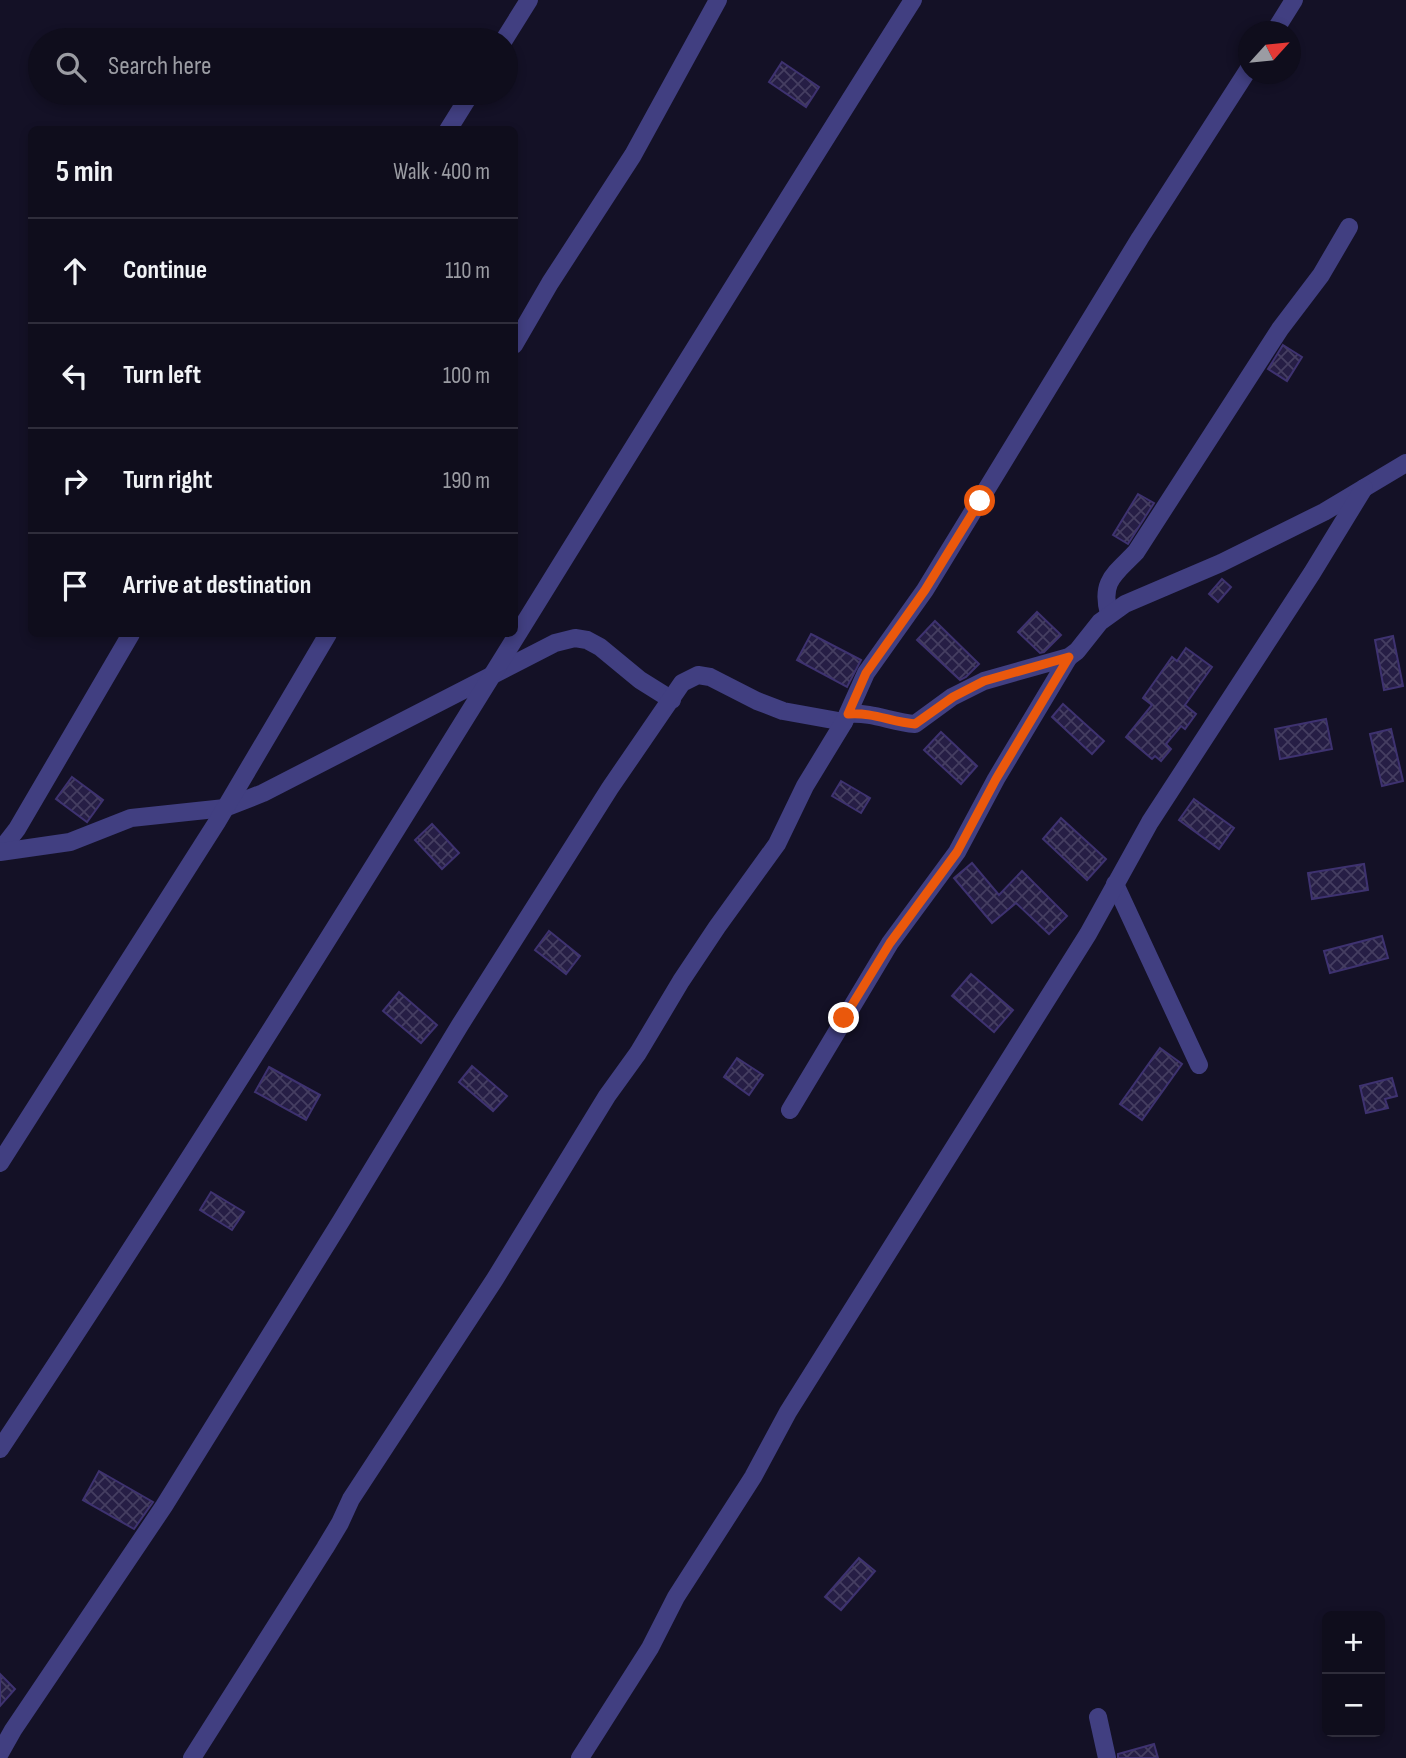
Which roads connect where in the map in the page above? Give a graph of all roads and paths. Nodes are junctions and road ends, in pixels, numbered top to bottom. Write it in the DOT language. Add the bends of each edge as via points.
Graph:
graph roads {
  1 [pos="529,0"];
  2 [pos="718,0"];
  3 [pos="913,0"];
  4 [pos="1294,0"];
  5 [pos="1281,21"];
  6 [pos="512,28"];
  7 [pos="1239,84"];
  8 [pos="464,105"];
  9 [pos="450,126"];
  10 [pos="1349,227"];
  11 [pos="518,338"];
  12 [pos="1406,463"];
  13 [pos="1364,488"];
  14 [pos="1109,614"];
  15 [pos="518,635"];
  16 [pos="129,637"];
  17 [pos="326,637"];
  18 [pos="517,637"];
  19 [pos="1069,657"];
  20 [pos="495,672"];
  21 [pos="672,699"];
  22 [pos="846,718"];
  23 [pos="225,808"];
  24 [pos="0,851"];
  25 [pos="1115,884"];
  26 [pos="1199,1065"];
  27 [pos="790,1110"];
  28 [pos="0,1163"];
  29 [pos="0,1449"];
  30 [pos="1098,1717"];
  31 [pos="0,1753"];
  32 [pos="192,1758"];
  33 [pos="580,1758"];
  34 [pos="1107,1758"];
  1 -- 6 [label="street"];
  2 -- 11 [label="street" via="633,155"];
  3 -- 15 [label="street"];
  4 -- 5 [label="street"];
  7 -- 22 [label="street" via="925,590 866,673"];
  8 -- 9 [label="street"];
  10 -- 14 [label="street" via="1136,552 1108,583 1105,599"];
  12 -- 13 [label="street"];
  13 -- 14 [label="street" via="1312,519"];
  13 -- 25 [label="street" via="1150,821"];
  14 -- 19 [label="street"];
  16 -- 24 [label="street"];
  17 -- 23 [label="street"];
  18 -- 20 [label="street"];
  19 -- 22 [label="street" via="984,681 915,724 873,713"];
  19 -- 27 [label="street" via="957,852 890,943"];
  20 -- 21 [label="street" via="555,643 587,640"];
  20 -- 23 [label="street" via="263,793"];
  20 -- 29 [label="street"];
  21 -- 22 [label="street" via="688,678 710,677 783,711"];
  21 -- 31 [label="street" via="481,991 164,1506"];
  22 -- 32 [label="street" via="777,844 607,1096"];
  23 -- 24 [label="street" via="131,818 70,842"];
  23 -- 28 [label="street"];
  25 -- 26 [label="street"];
  25 -- 33 [label="street"];
  30 -- 34 [label="street"];
}
